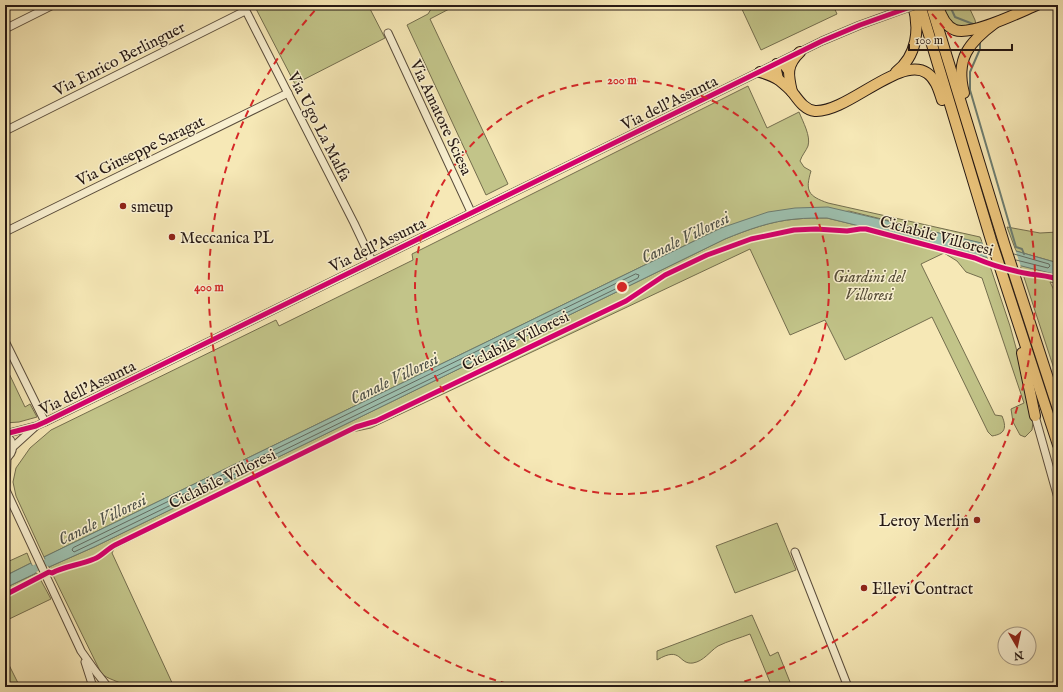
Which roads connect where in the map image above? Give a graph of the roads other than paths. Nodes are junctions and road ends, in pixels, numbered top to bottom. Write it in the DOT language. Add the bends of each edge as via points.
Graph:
graph roads {
  1 [pos="53,5"];
  2 [pos="920,5"];
  3 [pos="931,5"];
  4 [pos="937,5"];
  5 [pos="1037,5"];
  6 [pos="912,6"];
  7 [pos="244,8"];
  8 [pos="995,23"];
  9 [pos="5,29"];
  10 [pos="388,33"];
  11 [pos="800,52"];
  12 [pos="777,64"];
  13 [pos="789,71"];
  14 [pos="760,72"];
  15 [pos="890,77"];
  16 [pos="778,79"];
  17 [pos="792,92"];
  18 [pos="288,93"];
  19 [pos="969,130"];
  20 [pos="5,131"];
  21 [pos="958,134"];
  22 [pos="471,212"];
  23 [pos="5,232"];
  24 [pos="372,261"];
  25 [pos="1001,268"];
  26 [pos="5,341"];
  27 [pos="1058,408"];
  28 [pos="1035,416"];
  29 [pos="45,422"];
  30 [pos="36,426"];
  31 [pos="5,434"];
  32 [pos="1058,445"];
  33 [pos="13,447"];
  34 [pos="6,458"];
  35 [pos="6,489"];
  36 [pos="1058,498"];
  37 [pos="795,552"];
  38 [pos="81,650"];
  39 [pos="848,686"];
  40 [pos="93,687"];
  41 [pos="108,687"];
  1 -- 9 [label="street"];
  2 -- 21 [label="highway"];
  3 -- 19 [label="highway"];
  4 -- 8 [label="highway" via="942,18 957,30 972,30"];
  5 -- 8 [label="highway"];
  6 -- 11 [label="street, Via dell'Assunta" via="840,33"];
  6 -- 15 [label="highway" via="917,22 914,48 906,63"];
  7 -- 18 [label="street, Via Ugo La Malfa"];
  7 -- 20 [label="street, Via Enrico Berlinguer"];
  8 -- 19 [label="highway" via="973,41 963,60 961,78 971,120"];
  10 -- 22 [label="street, Via Amatore Sciesa"];
  11 -- 12 [label="street, Via dell'Assunta"];
  11 -- 13 [label="highway" via="790,62"];
  12 -- 13 [label="highway" via="784,64"];
  12 -- 14 [label="street, Via dell'Assunta"];
  12 -- 16 [label="highway"];
  13 -- 17 [label="highway"];
  14 -- 16 [label="highway"];
  14 -- 22 [label="street, Via dell'Assunta"];
  15 -- 17 [label="highway" via="823,110 805,108"];
  15 -- 21 [label="highway" via="907,70 921,70 927,73 935,82 949,121"];
  16 -- 17 [label="highway"];
  18 -- 23 [label="street, Via Giuseppe Saragat"];
  18 -- 24 [label="street, Via Ugo La Malfa"];
  19 -- 27 [label="highway"];
  21 -- 25 [label="highway"];
  22 -- 24 [label="street, Via dell'Assunta"];
  24 -- 29 [label="street, Via dell'Assunta"];
  25 -- 28 [label="highway"];
  25 -- 32 [label="highway"];
  26 -- 29 [label="street"];
  28 -- 36 [label="street"];
  29 -- 30 [label="street, Via dell'Assunta"];
  30 -- 31 [label="street, Via dell'Assunta"];
  30 -- 33 [label="street, Via dell'Assunta"];
  31 -- 33 [label="street" via="11,439"];
  33 -- 34 [label="street"];
  34 -- 35 [label="street"];
  35 -- 38 [label="street"];
  37 -- 39 [label="street"];
  38 -- 40 [label="street"];
  38 -- 41 [label="street"];
}
